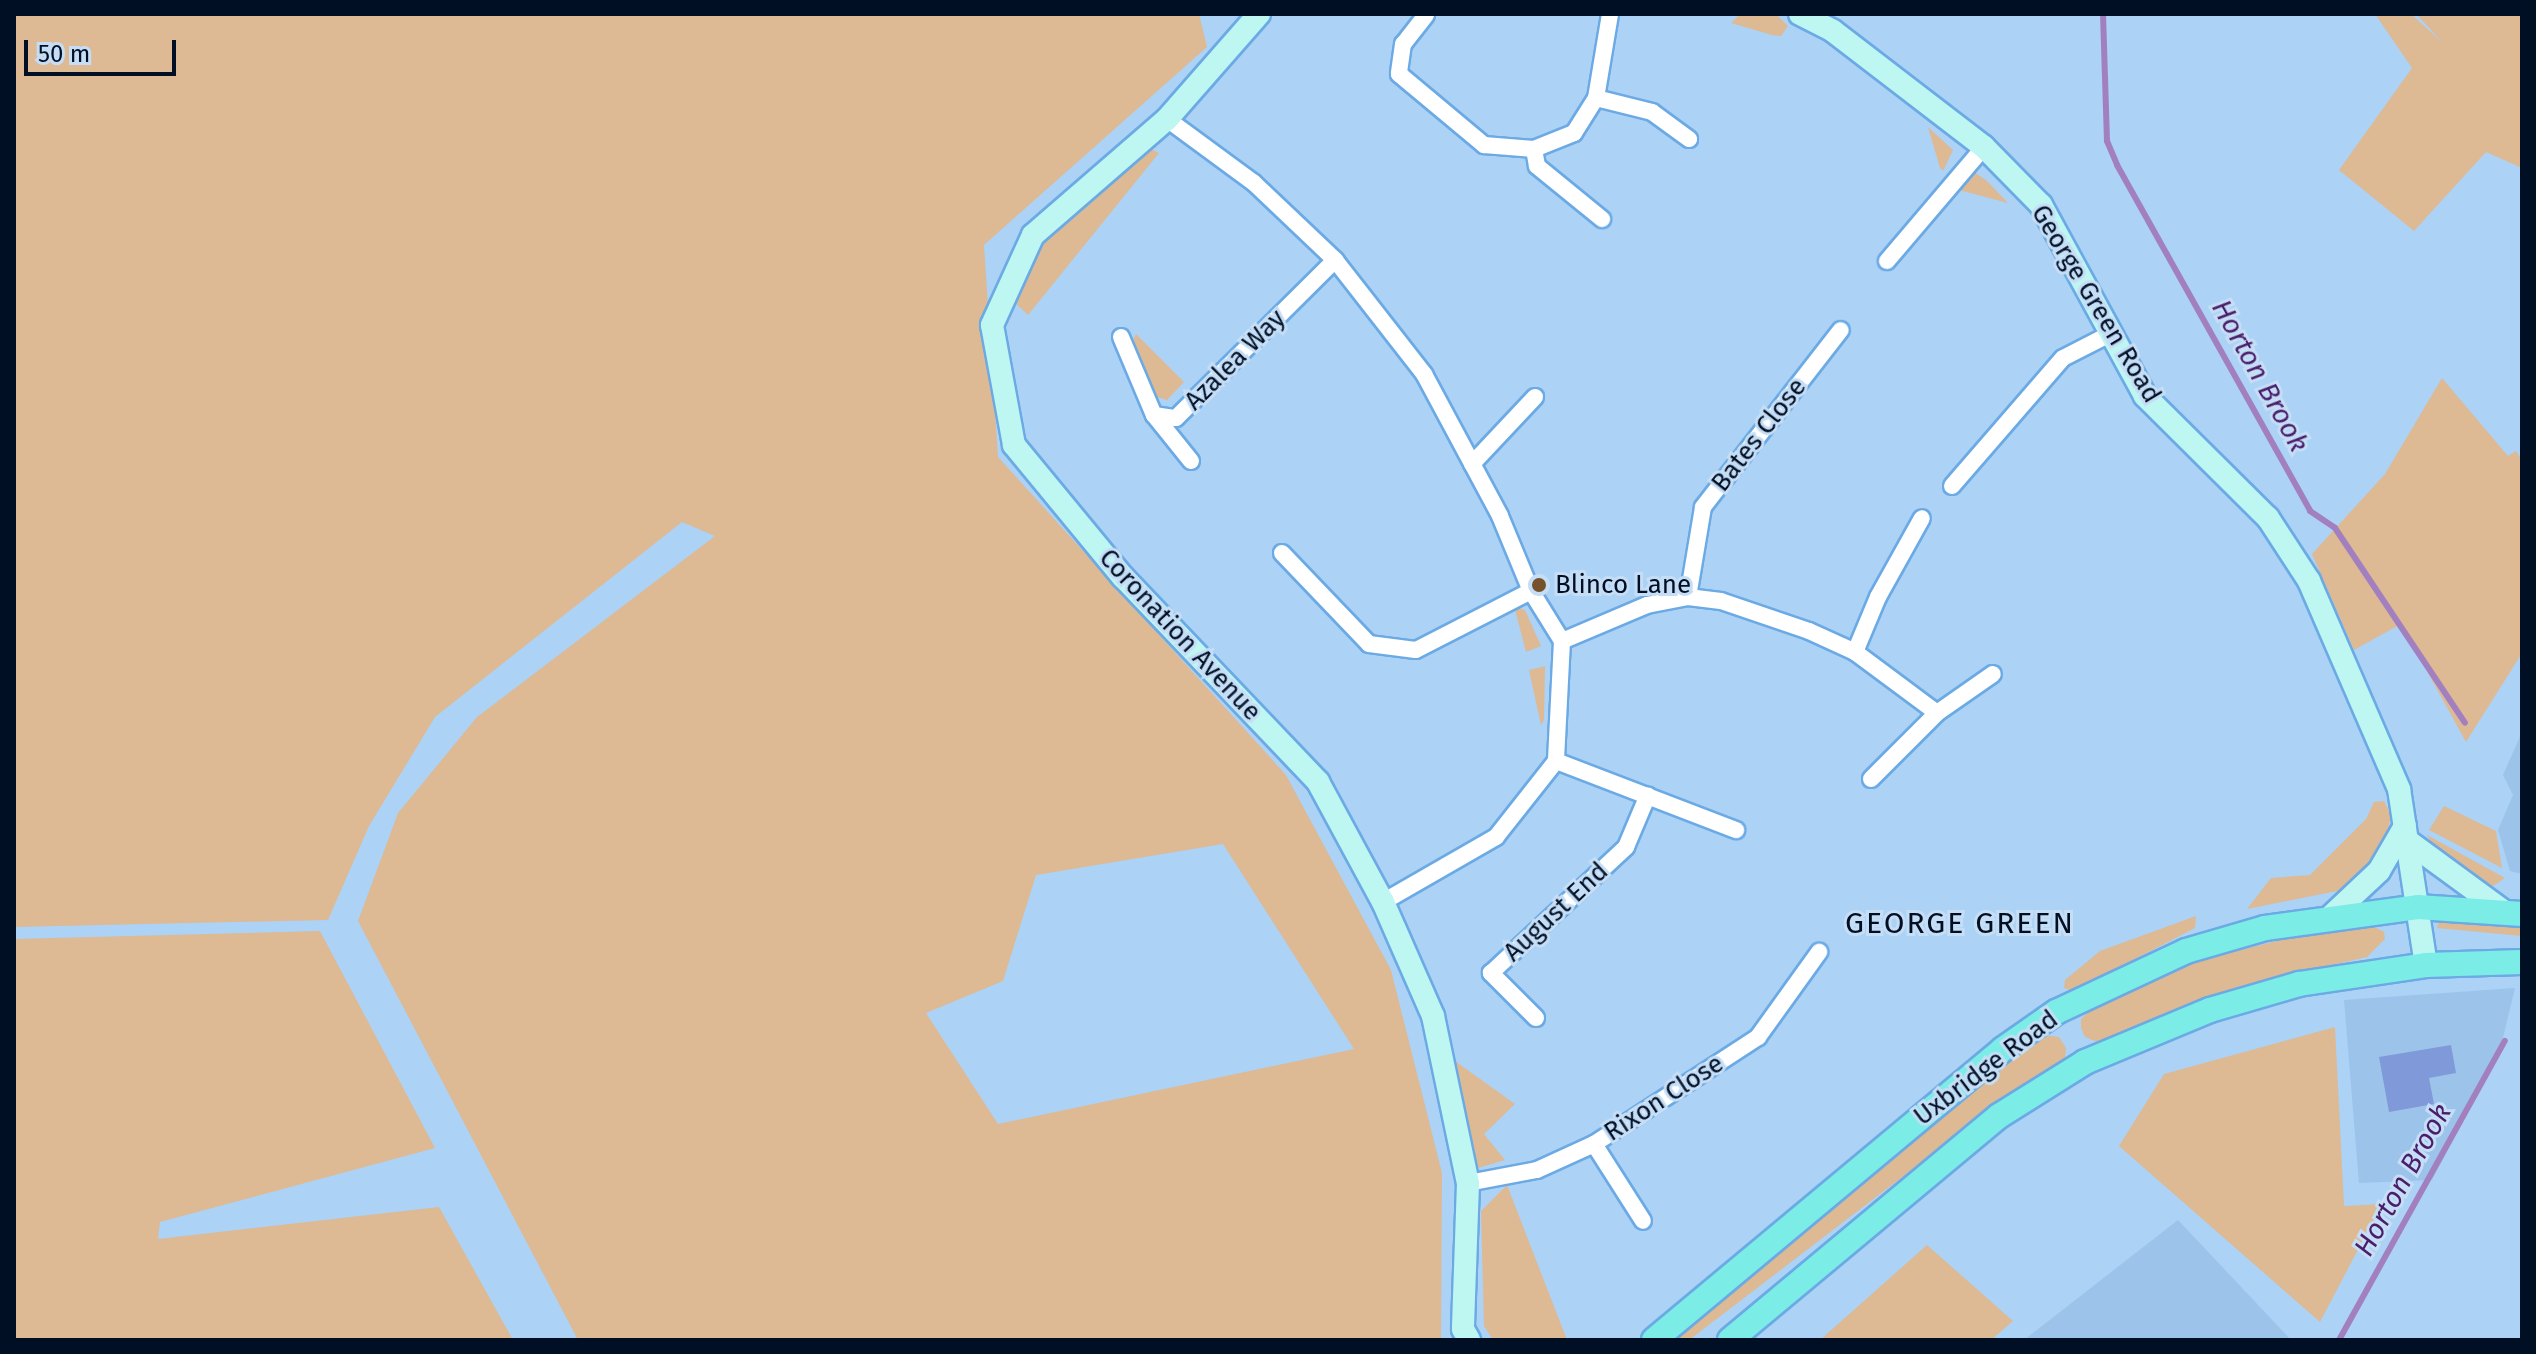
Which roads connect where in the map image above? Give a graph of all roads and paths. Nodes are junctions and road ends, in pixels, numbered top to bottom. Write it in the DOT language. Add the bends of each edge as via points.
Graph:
graph roads {
  1 [pos="1259,14"];
  2 [pos="1610,14"];
  3 [pos="1800,14"];
  4 [pos="1426,15"];
  5 [pos="1596,98"];
  6 [pos="1167,119"];
  7 [pos="1689,139"];
  8 [pos="1984,147"];
  9 [pos="1534,149"];
  10 [pos="1602,219"];
  11 [pos="1335,260"];
  12 [pos="1887,261"];
  13 [pos="1841,330"];
  14 [pos="2110,334"];
  15 [pos="1121,337"];
  16 [pos="1535,397"];
  17 [pos="1154,415"];
  18 [pos="1191,461"];
  19 [pos="1472,464"];
  20 [pos="1952,486"];
  21 [pos="1922,518"];
  22 [pos="1282,553"];
  23 [pos="1531,591"];
  24 [pos="1688,597"];
  25 [pos="1562,641"];
  26 [pos="1855,652"];
  27 [pos="1993,674"];
  28 [pos="1937,713"];
  29 [pos="1556,761"];
  30 [pos="1871,779"];
  31 [pos="1648,795"];
  32 [pos="1736,830"];
  33 [pos="2407,834"];
  34 [pos="1383,902"];
  35 [pos="2418,907"];
  36 [pos="2514,913"];
  37 [pos="2330,917"];
  38 [pos="1819,952"];
  39 [pos="2522,962"];
  40 [pos="2426,965"];
  41 [pos="1536,1018"];
  42 [pos="1594,1144"];
  43 [pos="1468,1183"];
  44 [pos="1643,1221"];
  45 [pos="1469,1340"];
  46 [pos="1654,1340"];
  47 [pos="1730,1340"];
  1 -- 6 [label="street, Coronation Avenue"];
  2 -- 5 [label="street"];
  3 -- 8 [label="street, George Green Road" via="1833,31"];
  4 -- 9 [label="street" via="1403,44 1399,74 1484,145"];
  5 -- 7 [label="street" via="1652,112"];
  5 -- 9 [label="street" via="1574,133"];
  6 -- 11 [label="street" via="1254,183"];
  6 -- 34 [label="street, Coronation Avenue" via="1033,235 1011,276 992,325 1014,445 1123,577 1318,782"];
  8 -- 12 [label="street"];
  8 -- 14 [label="street, George Green Road" via="2041,205"];
  9 -- 10 [label="street" via="1537,166"];
  11 -- 17 [label="street, Azalea Way" via="1176,418"];
  11 -- 19 [label="street" via="1424,374"];
  13 -- 24 [label="street, Bates Close" via="1703,507"];
  14 -- 20 [label="street" via="2063,358"];
  14 -- 33 [label="street, George Green Road" via="2145,396 2268,518 2309,581 2399,789"];
  15 -- 17 [label="street, Azalea Way"];
  16 -- 19 [label="street"];
  17 -- 18 [label="street"];
  19 -- 23 [label="street"];
  21 -- 26 [label="street" via="1878,597"];
  22 -- 23 [label="street" via="1369,644 1416,650"];
  23 -- 25 [label="street"];
  24 -- 25 [label="street" via="1647,605"];
  24 -- 26 [label="street" via="1736,606"];
  25 -- 29 [label="street"];
  26 -- 28 [label="street"];
  27 -- 28 [label="street"];
  28 -- 30 [label="street"];
  29 -- 31 [label="street"];
  29 -- 34 [label="street" via="1496,837"];
  31 -- 32 [label="street"];
  31 -- 41 [label="street, August End" via="1626,847 1491,973"];
  33 -- 35 [label="street, George Green Road"];
  33 -- 36 [label="street"];
  33 -- 37 [label="street" via="2379,871"];
  34 -- 43 [label="street, Coronation Avenue" via="1433,1016"];
  35 -- 36 [label="main road, Uxbridge Road"];
  35 -- 37 [label="main road, Uxbridge Road"];
  35 -- 40 [label="street, George Green Road"];
  37 -- 46 [label="main road, Uxbridge Road" via="2265,928 2186,951 2056,1012 1980,1068"];
  38 -- 42 [label="street, Rixon Close" via="1758,1037"];
  39 -- 40 [label="main road, Uxbridge Road"];
  40 -- 47 [label="main road, Uxbridge Road" via="2299,984 2210,1010 2085,1062 1999,1116"];
  42 -- 43 [label="street, Rixon Close" via="1537,1170"];
  42 -- 44 [label="street"];
  43 -- 45 [label="street, Coronation Avenue" via="1463,1329"];
}
